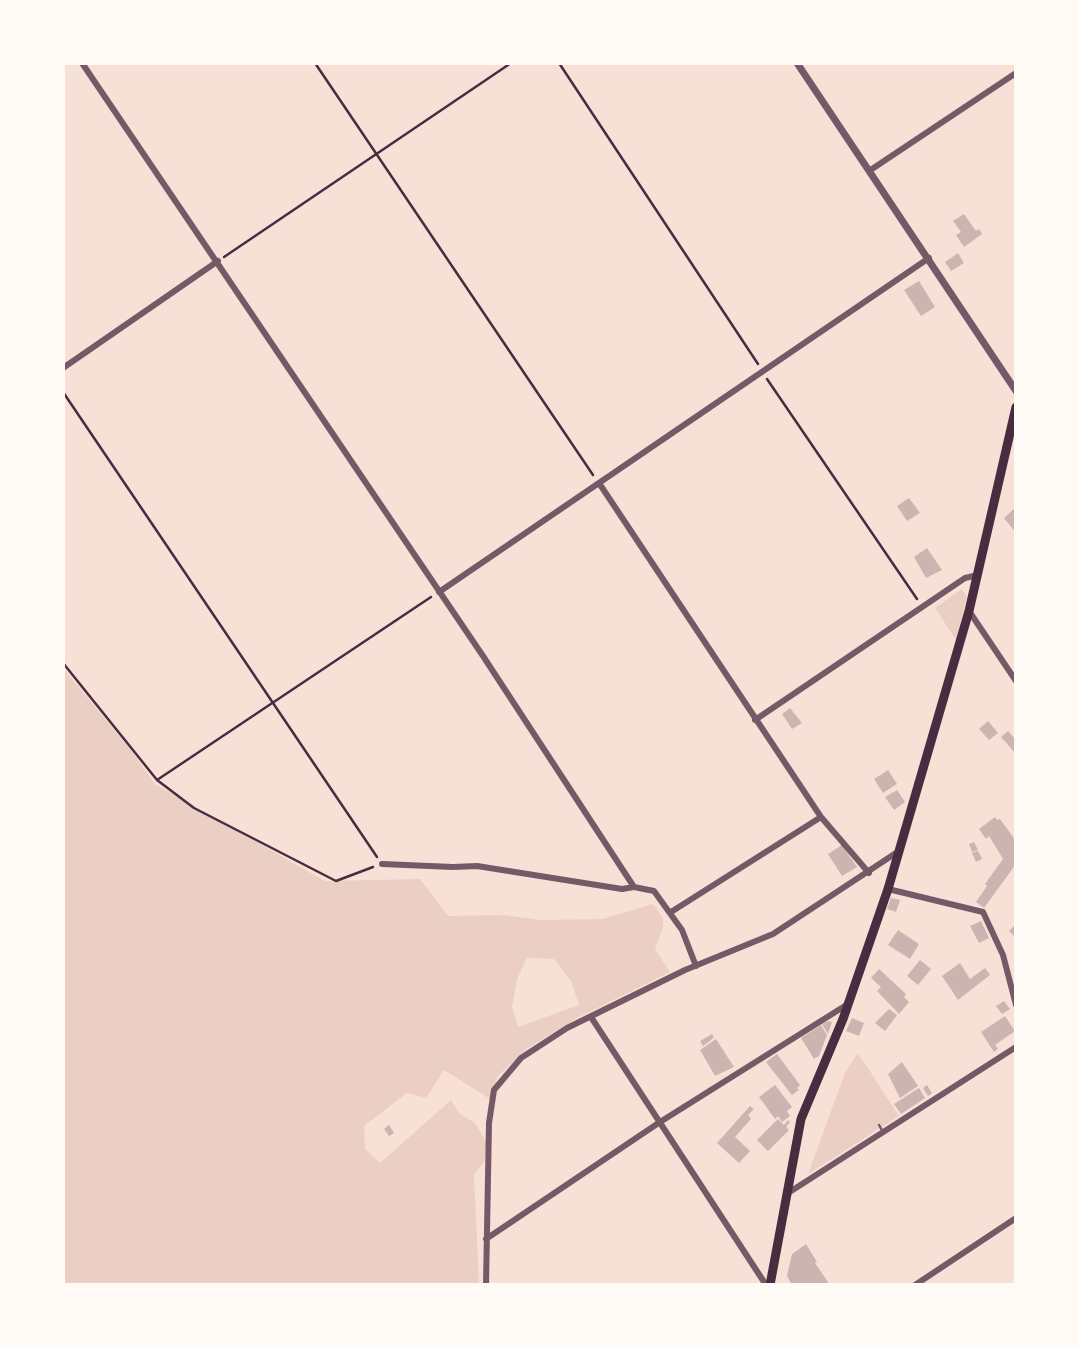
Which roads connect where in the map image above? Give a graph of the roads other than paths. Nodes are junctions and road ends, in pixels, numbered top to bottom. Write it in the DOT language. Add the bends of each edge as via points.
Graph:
graph roads {
  1 [pos="82,63"];
  2 [pos="797,63"];
  3 [pos="1016,73"];
  4 [pos="869,171"];
  5 [pos="929,258"];
  6 [pos="218,261"];
  7 [pos="63,368"];
  8 [pos="1016,391"];
  9 [pos="1016,407"];
  10 [pos="599,483"];
  11 [pos="978,575"];
  12 [pos="439,592"];
  13 [pos="969,611"];
  14 [pos="1016,681"];
  15 [pos="755,720"];
  16 [pos="821,817"];
  17 [pos="899,851"];
  18 [pos="382,864"];
  19 [pos="869,873"];
  20 [pos="634,887"];
  21 [pos="888,889"];
  22 [pos="671,912"];
  23 [pos="696,966"];
  24 [pos="849,1003"];
  25 [pos="1016,1005"];
  26 [pos="591,1017"];
  27 [pos="1016,1047"];
  28 [pos="660,1122"];
  29 [pos="788,1193"];
  30 [pos="1016,1218"];
  31 [pos="486,1239"];
  32 [pos="486,1285"];
  33 [pos="768,1285"];
  34 [pos="915,1285"];
  1 -- 6 [label="street"];
  2 -- 4 [label="street"];
  3 -- 4 [label="street"];
  4 -- 5 [label="street"];
  5 -- 8 [label="street"];
  5 -- 10 [label="street"];
  6 -- 7 [label="street"];
  6 -- 12 [label="street"];
  9 -- 11 [label="main road"];
  10 -- 12 [label="street"];
  10 -- 15 [label="street"];
  11 -- 13 [label="main road"];
  11 -- 15 [label="street" via="965,579"];
  12 -- 20 [label="street"];
  13 -- 14 [label="street"];
  13 -- 17 [label="main road"];
  15 -- 16 [label="street"];
  16 -- 19 [label="street"];
  16 -- 22 [label="street"];
  17 -- 19 [label="street"];
  17 -- 21 [label="main road"];
  18 -- 20 [label="street" via="477,866"];
  19 -- 23 [label="street" via="773,934"];
  20 -- 22 [label="street" via="654,891"];
  21 -- 24 [label="main road"];
  21 -- 25 [label="street" via="983,912 1003,956"];
  22 -- 23 [label="street"];
  23 -- 26 [label="street"];
  24 -- 28 [label="street"];
  24 -- 29 [label="main road" via="801,1119"];
  26 -- 28 [label="street"];
  26 -- 31 [label="street" via="521,1058 495,1090 489,1123"];
  27 -- 29 [label="street" via="850,1148"];
  28 -- 31 [label="street"];
  28 -- 33 [label="street"];
  29 -- 33 [label="main road"];
  30 -- 34 [label="street"];
  31 -- 32 [label="street"];
}
